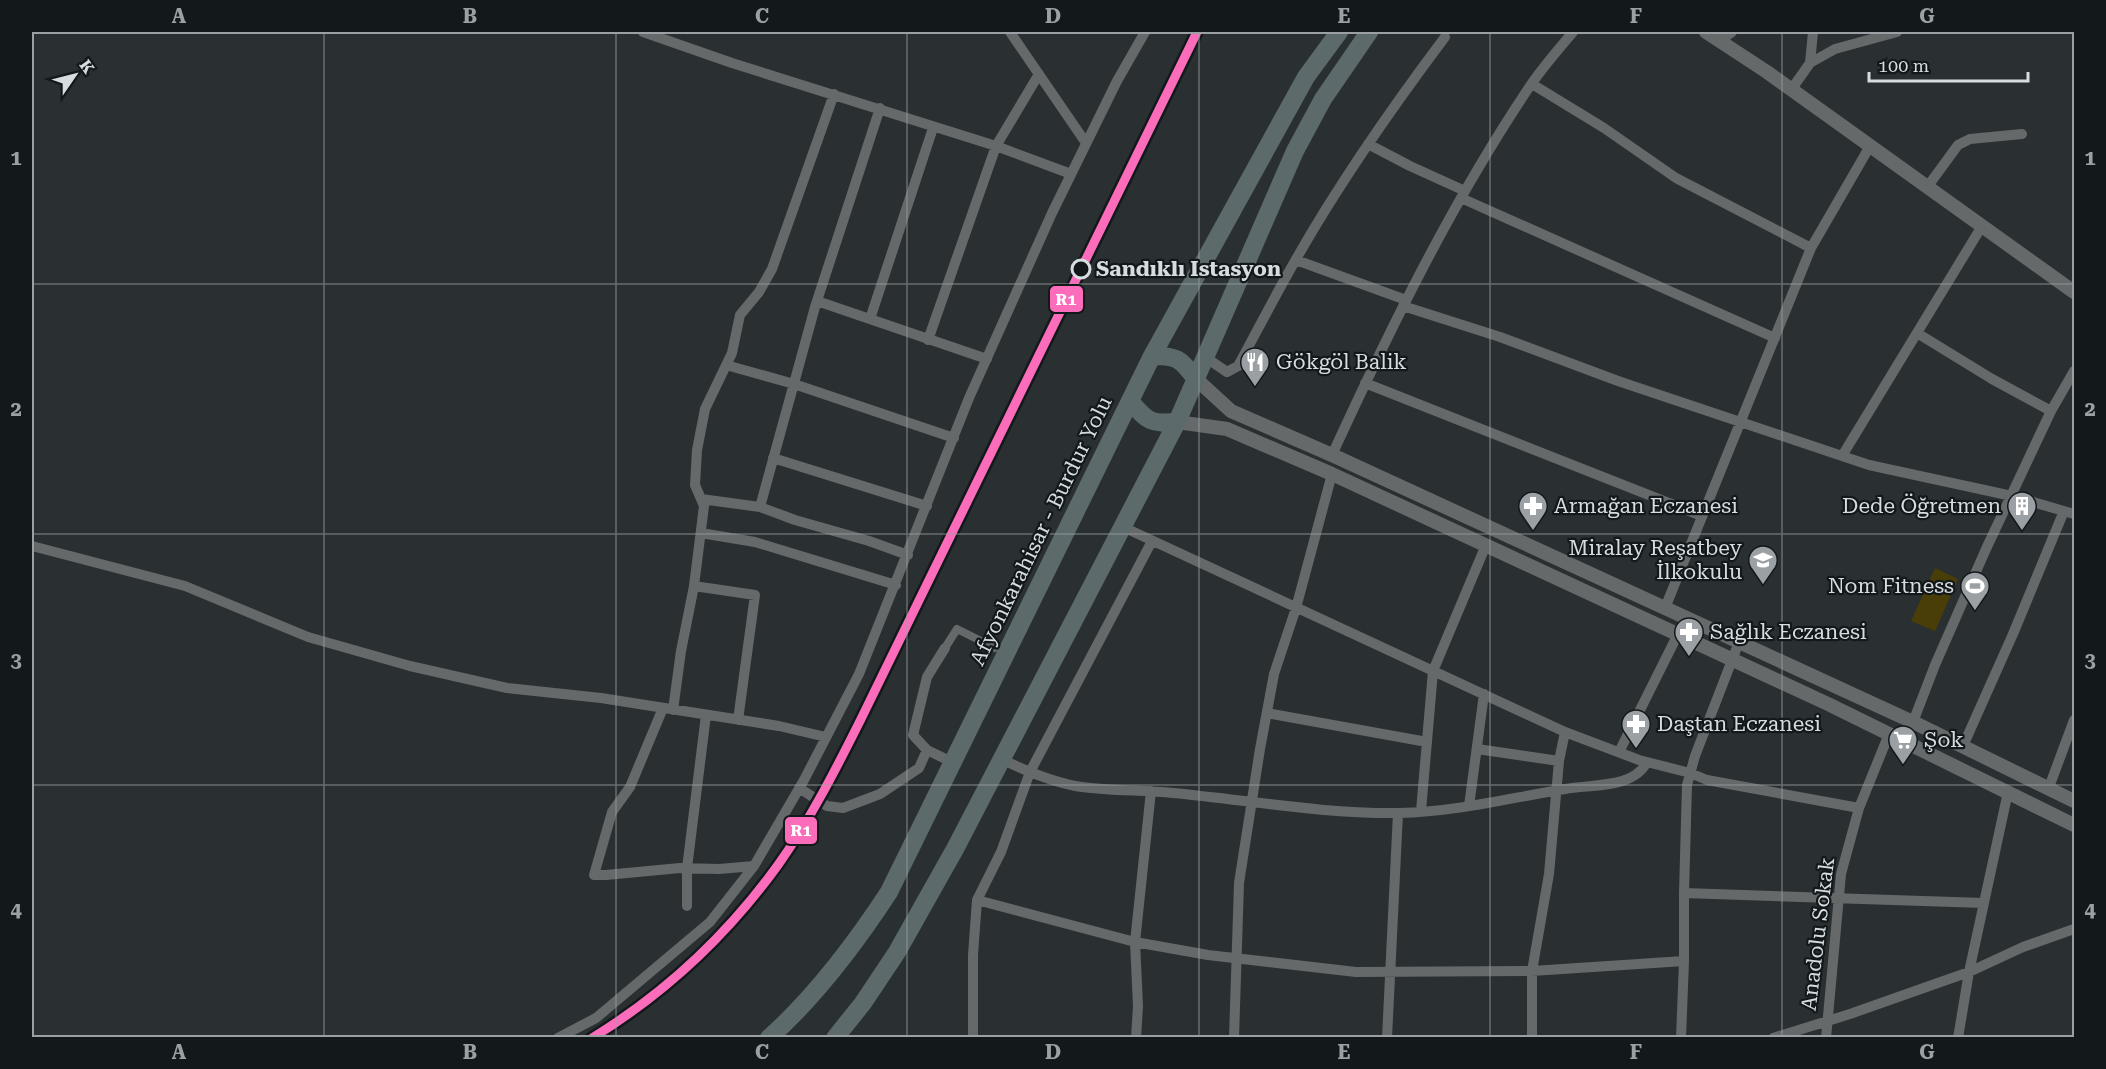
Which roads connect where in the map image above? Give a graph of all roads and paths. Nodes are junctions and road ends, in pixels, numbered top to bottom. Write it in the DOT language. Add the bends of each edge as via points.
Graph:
graph roads {
  1 [pos="643,32"];
  2 [pos="1010,32"];
  3 [pos="1145,32"];
  4 [pos="1339,32"];
  5 [pos="1369,32"];
  6 [pos="1573,32"];
  7 [pos="1706,32"];
  8 [pos="1732,32"];
  9 [pos="1813,32"];
  10 [pos="1897,32"];
  11 [pos="1445,38"];
  12 [pos="1720,41"];
  13 [pos="1810,63"];
  14 [pos="1040,74"];
  15 [pos="1532,84"];
  16 [pos="1791,90"];
  17 [pos="834,94"];
  18 [pos="880,108"];
  19 [pos="933,128"];
  20 [pos="2022,134"];
  21 [pos="1086,143"];
  22 [pos="1368,144"];
  23 [pos="996,146"];
  24 [pos="1870,146"];
  25 [pos="1071,174"];
  26 [pos="1928,186"];
  27 [pos="1463,195"];
  28 [pos="1982,226"];
  29 [pos="1811,248"];
  30 [pos="1296,260"];
  31 [pos="2074,292"];
  32 [pos="817,301"];
  33 [pos="1404,303"];
  34 [pos="870,319"];
  35 [pos="1917,333"];
  36 [pos="1775,338"];
  37 [pos="928,340"];
  38 [pos="1152,356"];
  39 [pos="1205,357"];
  40 [pos="987,359"];
  41 [pos="726,365"];
  42 [pos="2074,371"];
  43 [pos="1195,378"];
  44 [pos="1365,383"];
  45 [pos="794,384"];
  46 [pos="1130,401"];
  47 [pos="2050,411"];
  48 [pos="1178,422"];
  49 [pos="1741,422"];
  50 [pos="954,438"];
  51 [pos="1332,454"];
  52 [pos="1842,456"];
  53 [pos="773,458"];
  54 [pos="1332,474"];
  55 [pos="2012,496"];
  56 [pos="701,500"];
  57 [pos="927,506"];
  58 [pos="760,507"];
  59 [pos="2069,512"];
  60 [pos="1702,516"];
  61 [pos="1123,527"];
  62 [pos="701,533"];
  63 [pos="1152,541"];
  64 [pos="1486,545"];
  65 [pos="32,546"];
  66 [pos="908,555"];
  67 [pos="896,585"];
  68 [pos="694,586"];
  69 [pos="1296,608"];
  70 [pos="1665,608"];
  71 [pos="1678,634"];
  72 [pos="1739,642"];
  73 [pos="945,648"];
  74 [pos="995,648"];
  75 [pos="1731,659"];
  76 [pos="1433,671"];
  77 [pos="1484,694"];
  78 [pos="668,709"];
  79 [pos="1267,714"];
  80 [pos="705,715"];
  81 [pos="738,720"];
  82 [pos="2074,720"];
  83 [pos="1913,722"];
  84 [pos="1565,732"];
  85 [pos="1889,734"];
  86 [pos="826,737"];
  87 [pos="1427,742"];
  88 [pos="1963,746"];
  89 [pos="1477,749"];
  90 [pos="927,750"];
  91 [pos="1619,752"];
  92 [pos="1001,759"];
  93 [pos="1559,761"];
  94 [pos="952,762"];
  95 [pos="1647,762"];
  96 [pos="1030,772"];
  97 [pos="1690,773"];
  98 [pos="799,788"];
  99 [pos="1556,790"];
  100 [pos="2048,790"];
  101 [pos="1151,791"];
  102 [pos="2008,792"];
  103 [pos="2074,801"];
  104 [pos="1252,803"];
  105 [pos="1469,806"];
  106 [pos="1859,808"];
  107 [pos="1420,812"];
  108 [pos="1398,813"];
  109 [pos="2074,825"];
  110 [pos="754,866"];
  111 [pos="687,868"];
  112 [pos="1684,893"];
  113 [pos="1839,898"];
  114 [pos="977,900"];
  115 [pos="1984,903"];
  116 [pos="687,906"];
  117 [pos="2074,929"];
  118 [pos="1135,942"];
  119 [pos="1236,958"];
  120 [pos="1684,961"];
  121 [pos="1532,971"];
  122 [pos="1391,972"];
  123 [pos="1969,972"];
  124 [pos="1827,1020"];
  125 [pos="558,1038"];
  126 [pos="769,1038"];
  127 [pos="835,1038"];
  128 [pos="973,1038"];
  129 [pos="1136,1038"];
  130 [pos="1234,1038"];
  131 [pos="1387,1038"];
  132 [pos="1532,1038"];
  133 [pos="1681,1038"];
  134 [pos="1773,1038"];
  135 [pos="1826,1038"];
  136 [pos="1958,1038"];
  1 -- 17 [label="street"];
  2 -- 14 [label="street"];
  3 -- 21 [label="street"];
  4 -- 38 [label="highway, Afyonkarahisar - Burdur Yolu" via="1294,97"];
  5 -- 39 [label="highway" via="1323,99 1294,151"];
  6 -- 15 [label="street"];
  7 -- 12 [label="street"];
  8 -- 12 [label="street"];
  9 -- 13 [label="street"];
  10 -- 13 [label="street" via="1835,49"];
  11 -- 22 [label="street"];
  12 -- 16 [label="street"];
  13 -- 16 [label="street"];
  14 -- 21 [label="street"];
  14 -- 23 [label="street"];
  15 -- 27 [label="street"];
  15 -- 29 [label="street" via="1676,177"];
  16 -- 24 [label="street"];
  17 -- 18 [label="street"];
  17 -- 41 [label="street" via="772,269 740,315"];
  18 -- 19 [label="street"];
  18 -- 32 [label="street"];
  19 -- 23 [label="street"];
  19 -- 34 [label="street"];
  20 -- 26 [label="street" via="1970,139 1958,145"];
  21 -- 25 [label="street"];
  22 -- 27 [label="street"];
  22 -- 30 [label="street"];
  23 -- 25 [label="street"];
  23 -- 37 [label="street"];
  24 -- 26 [label="street"];
  24 -- 29 [label="street"];
  25 -- 40 [label="street"];
  26 -- 28 [label="street"];
  27 -- 33 [label="street"];
  27 -- 36 [label="street"];
  28 -- 31 [label="street"];
  28 -- 35 [label="street"];
  29 -- 36 [label="street"];
  30 -- 33 [label="street"];
  30 -- 39 [label="street" via="1239,366 1227,372"];
  32 -- 34 [label="street"];
  32 -- 45 [label="street"];
  33 -- 44 [label="street"];
  33 -- 49 [label="street"];
  34 -- 37 [label="street"];
  35 -- 47 [label="street"];
  35 -- 52 [label="street"];
  36 -- 49 [label="street"];
  37 -- 40 [label="street"];
  38 -- 43 [label="highway" via="1171,356 1184,363"];
  38 -- 46 [label="highway, Afyonkarahisar - Burdur Yolu"];
  39 -- 43 [label="highway"];
  40 -- 50 [label="street"];
  41 -- 45 [label="street"];
  41 -- 56 [label="street" via="705,409 697,450 695,485"];
  42 -- 47 [label="street"];
  43 -- 48 [label="highway"];
  43 -- 51 [label="street" via="1232,411"];
  44 -- 51 [label="street"];
  44 -- 60 [label="street"];
  45 -- 50 [label="street"];
  45 -- 53 [label="street"];
  46 -- 48 [label="highway" via="1142,416 1156,423"];
  46 -- 94 [label="highway, Afyonkarahisar - Burdur Yolu"];
  47 -- 55 [label="street"];
  48 -- 54 [label="street" via="1227,429"];
  48 -- 61 [label="highway"];
  49 -- 52 [label="street"];
  49 -- 60 [label="street"];
  50 -- 57 [label="street"];
  51 -- 70 [label="street"];
  52 -- 55 [label="street"];
  53 -- 57 [label="street"];
  53 -- 58 [label="street"];
  54 -- 64 [label="street"];
  54 -- 69 [label="street"];
  55 -- 59 [label="street"];
  55 -- 83 [label="street"];
  56 -- 58 [label="street"];
  56 -- 62 [label="street"];
  57 -- 66 [label="street"];
  58 -- 66 [label="street"];
  59 -- 88 [label="street"];
  60 -- 70 [label="street"];
  61 -- 63 [label="street"];
  61 -- 92 [label="highway"];
  62 -- 67 [label="street" via="755,542"];
  62 -- 68 [label="street"];
  63 -- 69 [label="street"];
  63 -- 96 [label="street"];
  64 -- 71 [label="street"];
  64 -- 76 [label="street"];
  65 -- 78 [label="street" via="184,586 308,636 410,666 507,688"];
  66 -- 67 [label="street"];
  67 -- 86 [label="street" via="859,674"];
  68 -- 78 [label="street"];
  68 -- 81 [label="street" via="755,595"];
  69 -- 76 [label="street"];
  69 -- 79 [label="street" via="1274,674"];
  70 -- 72 [label="street"];
  71 -- 75 [label="street"];
  71 -- 91 [label="street"];
  72 -- 75 [label="street"];
  72 -- 83 [label="street"];
  73 -- 74 [label="street" via="957,629"];
  73 -- 90 [label="street" via="927,677 913,735"];
  75 -- 85 [label="street"];
  75 -- 97 [label="street"];
  76 -- 77 [label="street"];
  76 -- 87 [label="street"];
  77 -- 84 [label="street"];
  77 -- 89 [label="street"];
  78 -- 80 [label="street"];
  78 -- 111 [label="street" via="630,788 612,812 594,874"];
  79 -- 87 [label="street"];
  79 -- 104 [label="street"];
  80 -- 81 [label="street"];
  80 -- 111 [label="street"];
  81 -- 86 [label="street"];
  82 -- 100 [label="street"];
  83 -- 88 [label="street"];
  84 -- 91 [label="street"];
  84 -- 93 [label="street"];
  85 -- 102 [label="street"];
  85 -- 106 [label="street, Anadolu Sokak"];
  86 -- 98 [label="street"];
  87 -- 107 [label="street"];
  88 -- 100 [label="street"];
  89 -- 93 [label="street"];
  89 -- 105 [label="street"];
  90 -- 94 [label="street"];
  90 -- 98 [label="street" via="920,768 880,794 843,808 827,806"];
  91 -- 95 [label="street"];
  92 -- 96 [label="street"];
  92 -- 127 [label="highway" via="897,952"];
  93 -- 99 [label="street"];
  94 -- 126 [label="highway, Afyonkarahisar - Burdur Yolu" via="903,867 870,922 814,992"];
  95 -- 97 [label="street"];
  95 -- 99 [label="street" via="1641,772 1629,779"];
  96 -- 101 [label="street" via="1081,787"];
  96 -- 114 [label="street" via="1001,852"];
  97 -- 106 [label="street" via="1707,780"];
  97 -- 112 [label="street"];
  98 -- 110 [label="street"];
  99 -- 105 [label="street"];
  99 -- 121 [label="street" via="1549,874"];
  100 -- 103 [label="street"];
  101 -- 104 [label="street"];
  101 -- 118 [label="street"];
  102 -- 109 [label="street"];
  102 -- 115 [label="street"];
  104 -- 108 [label="street"];
  104 -- 119 [label="street" via="1239,884"];
  105 -- 107 [label="street"];
  106 -- 113 [label="street, Anadolu Sokak" via="1841,874"];
  107 -- 108 [label="street"];
  108 -- 122 [label="street"];
  110 -- 111 [label="street"];
  110 -- 125 [label="street" via="710,922 596,1018"];
  111 -- 116 [label="street"];
  112 -- 113 [label="street"];
  112 -- 120 [label="street"];
  113 -- 115 [label="street"];
  113 -- 124 [label="street, Anadolu Sokak"];
  114 -- 118 [label="street"];
  114 -- 128 [label="street"];
  115 -- 123 [label="street"];
  117 -- 123 [label="street"];
  118 -- 119 [label="street"];
  118 -- 129 [label="street"];
  119 -- 122 [label="street" via="1356,972"];
  119 -- 130 [label="street"];
  120 -- 121 [label="street"];
  120 -- 133 [label="street"];
  121 -- 122 [label="street"];
  121 -- 132 [label="street"];
  122 -- 131 [label="street"];
  123 -- 124 [label="street"];
  123 -- 136 [label="street"];
  124 -- 134 [label="street"];
  124 -- 135 [label="street, Anadolu Sokak"];
}
